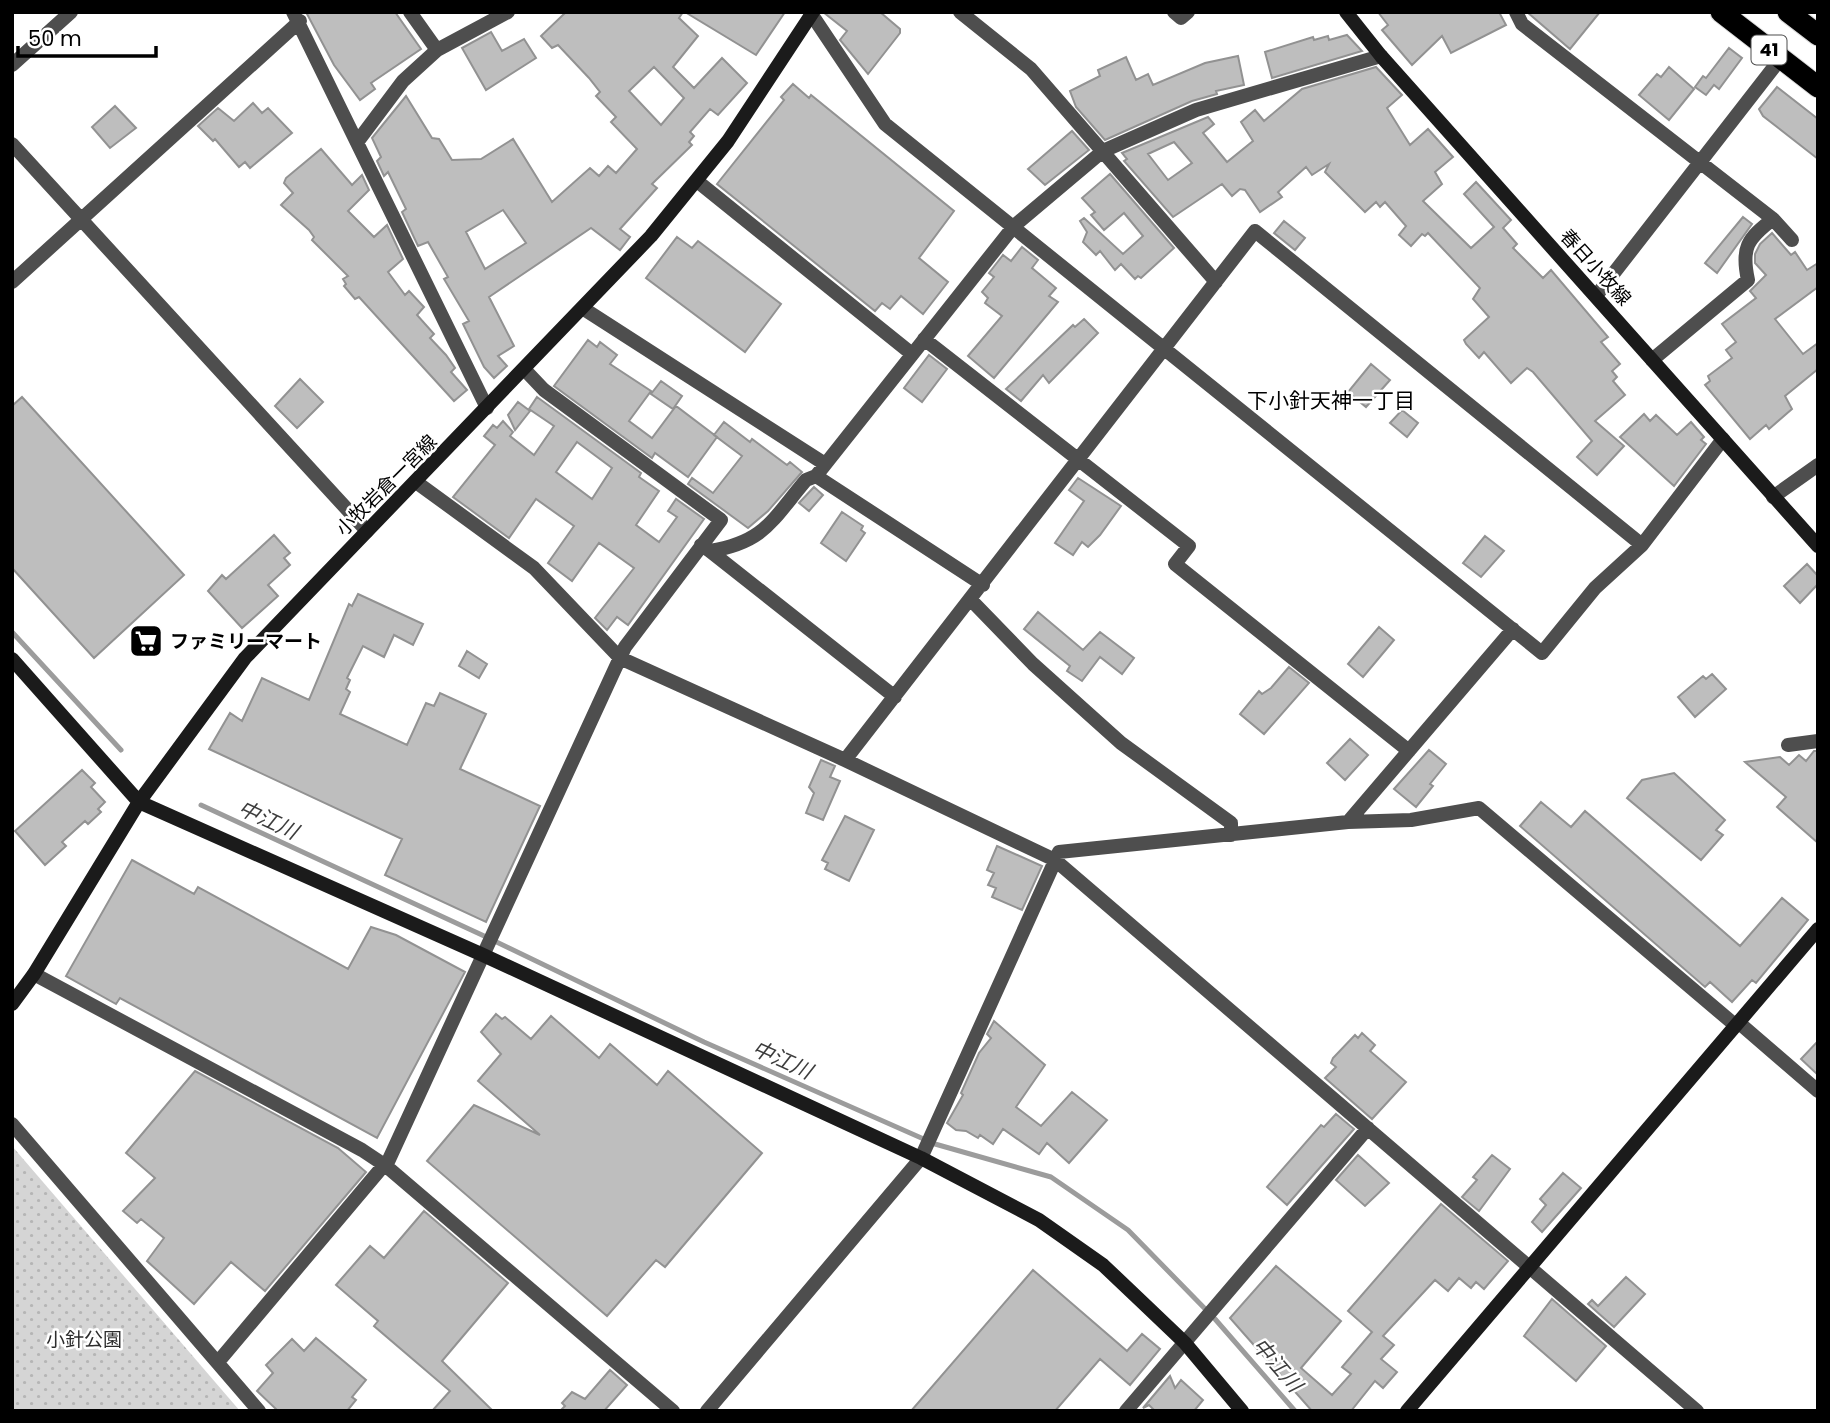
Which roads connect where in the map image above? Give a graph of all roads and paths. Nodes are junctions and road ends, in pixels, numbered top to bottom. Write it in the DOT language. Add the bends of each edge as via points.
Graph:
graph roads {
  1 [pos="71,12"];
  2 [pos="410,12"];
  3 [pos="508,12"];
  4 [pos="960,12"];
  5 [pos="1174,12"];
  6 [pos="1188,12"];
  7 [pos="1346,12"];
  8 [pos="1516,12"];
  9 [pos="1721,12"];
  10 [pos="1742,12"];
  11 [pos="1788,12"];
  12 [pos="1811,12"];
  13 [pos="812,13"];
  14 [pos="296,17"];
  15 [pos="1818,18"];
  16 [pos="1818,35"];
  17 [pos="437,50"];
  18 [pos="1381,56"];
  19 [pos="1781,58"];
  20 [pos="12,65"];
  21 [pos="1818,71"];
  22 [pos="1818,87"];
  23 [pos="358,141"];
  24 [pos="12,144"];
  25 [pos="1103,151"];
  26 [pos="1700,162"];
  27 [pos="697,181"];
  28 [pos="81,219"];
  29 [pos="1773,219"];
  30 [pos="1014,226"];
  31 [pos="1792,240"];
  32 [pos="12,282"];
  33 [pos="1216,282"];
  34 [pos="1596,296"];
  35 [pos="584,309"];
  36 [pos="924,339"];
  37 [pos="1165,347"];
  38 [pos="912,354"];
  39 [pos="1652,360"];
  40 [pos="525,370"];
  41 [pos="488,408"];
  42 [pos="1723,439"];
  43 [pos="1079,460"];
  44 [pos="825,464"];
  45 [pos="1818,465"];
  46 [pos="816,476"];
  47 [pos="416,482"];
  48 [pos="1773,497"];
  49 [pos="366,531"];
  50 [pos="1642,545"];
  51 [pos="1818,546"];
  52 [pos="706,548"];
  53 [pos="983,585"];
  54 [pos="971,600"];
  55 [pos="1513,629"];
  56 [pos="620,658"];
  57 [pos="12,659"];
  58 [pos="895,696"];
  59 [pos="1818,741"];
  60 [pos="1788,745"];
  61 [pos="1409,751"];
  62 [pos="845,760"];
  63 [pos="139,802"];
  64 [pos="1348,822"];
  65 [pos="1231,835"];
  66 [pos="1055,860"];
  67 [pos="1818,929"];
  68 [pos="484,953"];
  69 [pos="34,974"];
  70 [pos="12,1004"];
  71 [pos="1736,1023"];
  72 [pos="1818,1091"];
  73 [pos="12,1124"];
  74 [pos="1368,1128"];
  75 [pos="922,1155"];
  76 [pos="385,1166"];
  77 [pos="1531,1266"];
  78 [pos="1190,1337"];
  79 [pos="218,1362"];
  80 [pos="259,1411"];
  81 [pos="673,1411"];
  82 [pos="707,1411"];
  83 [pos="1126,1411"];
  84 [pos="1242,1411"];
  85 [pos="1407,1411"];
  86 [pos="1697,1411"];
  1 -- 20 [label="street"];
  2 -- 17 [label="street"];
  3 -- 17 [label="street"];
  4 -- 25 [label="street" via="1031,69"];
  5 -- 6 [label="street" via="1181,18"];
  7 -- 18 [label="street, 春日小牧線"];
  8 -- 26 [label="street" via="1522,24"];
  9 -- 19 [label="highway, 41"];
  10 -- 21 [label="highway"];
  11 -- 16 [label="highway"];
  12 -- 15 [label="highway"];
  13 -- 27 [label="street, 小牧岩倉一宮線" via="769,83"];
  13 -- 30 [label="street" via="885,124"];
  14 -- 23 [label="street"];
  14 -- 28 [label="street"];
  17 -- 23 [label="street" via="403,81"];
  18 -- 25 [label="street" via="1196,110"];
  18 -- 34 [label="street, 春日小牧線"];
  19 -- 22 [label="highway, 41"];
  19 -- 26 [label="street"];
  23 -- 41 [label="street"];
  24 -- 28 [label="street"];
  25 -- 30 [label="street"];
  25 -- 33 [label="street"];
  26 -- 29 [label="street"];
  26 -- 34 [label="street"];
  27 -- 35 [label="street, 小牧岩倉一宮線"];
  27 -- 38 [label="street"];
  28 -- 32 [label="street"];
  28 -- 49 [label="street"];
  29 -- 31 [label="street"];
  29 -- 39 [label="street" via="1745,251 1748,280"];
  30 -- 36 [label="street"];
  30 -- 37 [label="street"];
  33 -- 37 [label="street"];
  33 -- 50 [label="street" via="1255,231"];
  34 -- 39 [label="street, 春日小牧線"];
  35 -- 40 [label="street, 小牧岩倉一宮線"];
  35 -- 44 [label="street"];
  36 -- 38 [label="street"];
  36 -- 43 [label="street"];
  37 -- 43 [label="street"];
  37 -- 55 [label="street"];
  38 -- 44 [label="street"];
  39 -- 42 [label="street, 春日小牧線"];
  40 -- 41 [label="street, 小牧岩倉一宮線"];
  40 -- 52 [label="street" via="544,390 721,520"];
  41 -- 47 [label="street, 小牧岩倉一宮線"];
  42 -- 48 [label="street, 春日小牧線"];
  42 -- 50 [label="street"];
  43 -- 53 [label="street"];
  43 -- 61 [label="street" via="1189,546 1175,564"];
  44 -- 46 [label="street"];
  45 -- 48 [label="street"];
  46 -- 52 [label="street" via="806,480 760,536 739,547"];
  46 -- 53 [label="street"];
  47 -- 49 [label="street, 小牧岩倉一宮線"];
  47 -- 56 [label="street" via="534,568"];
  48 -- 51 [label="street, 春日小牧線"];
  49 -- 63 [label="street, 小牧岩倉一宮線" via="245,658"];
  50 -- 55 [label="street" via="1595,588 1542,653"];
  52 -- 56 [label="street"];
  52 -- 58 [label="street"];
  53 -- 54 [label="street"];
  54 -- 58 [label="street"];
  54 -- 65 [label="street" via="1032,664 1121,743 1231,823"];
  55 -- 61 [label="street"];
  56 -- 62 [label="street"];
  56 -- 68 [label="street"];
  57 -- 63 [label="street"];
  58 -- 62 [label="street"];
  59 -- 60 [label="street"];
  61 -- 64 [label="street"];
  62 -- 66 [label="street"];
  63 -- 68 [label="street"];
  63 -- 69 [label="street, 小牧岩倉一宮線"];
  64 -- 65 [label="street"];
  64 -- 71 [label="street" via="1411,820 1479,808"];
  65 -- 66 [label="street" via="1059,852"];
  66 -- 74 [label="street"];
  66 -- 75 [label="street"];
  67 -- 71 [label="street"];
  68 -- 75 [label="street"];
  68 -- 76 [label="street"];
  69 -- 70 [label="street, 小牧岩倉一宮線"];
  69 -- 76 [label="street"];
  71 -- 72 [label="street"];
  71 -- 77 [label="street"];
  73 -- 79 [label="street"];
  74 -- 77 [label="street"];
  74 -- 78 [label="street"];
  75 -- 78 [label="street" via="1070,1240"];
  75 -- 82 [label="street"];
  76 -- 79 [label="street"];
  76 -- 81 [label="street"];
  77 -- 85 [label="street"];
  77 -- 86 [label="street"];
  78 -- 83 [label="street"];
  78 -- 84 [label="street"];
  79 -- 80 [label="street"];
}
